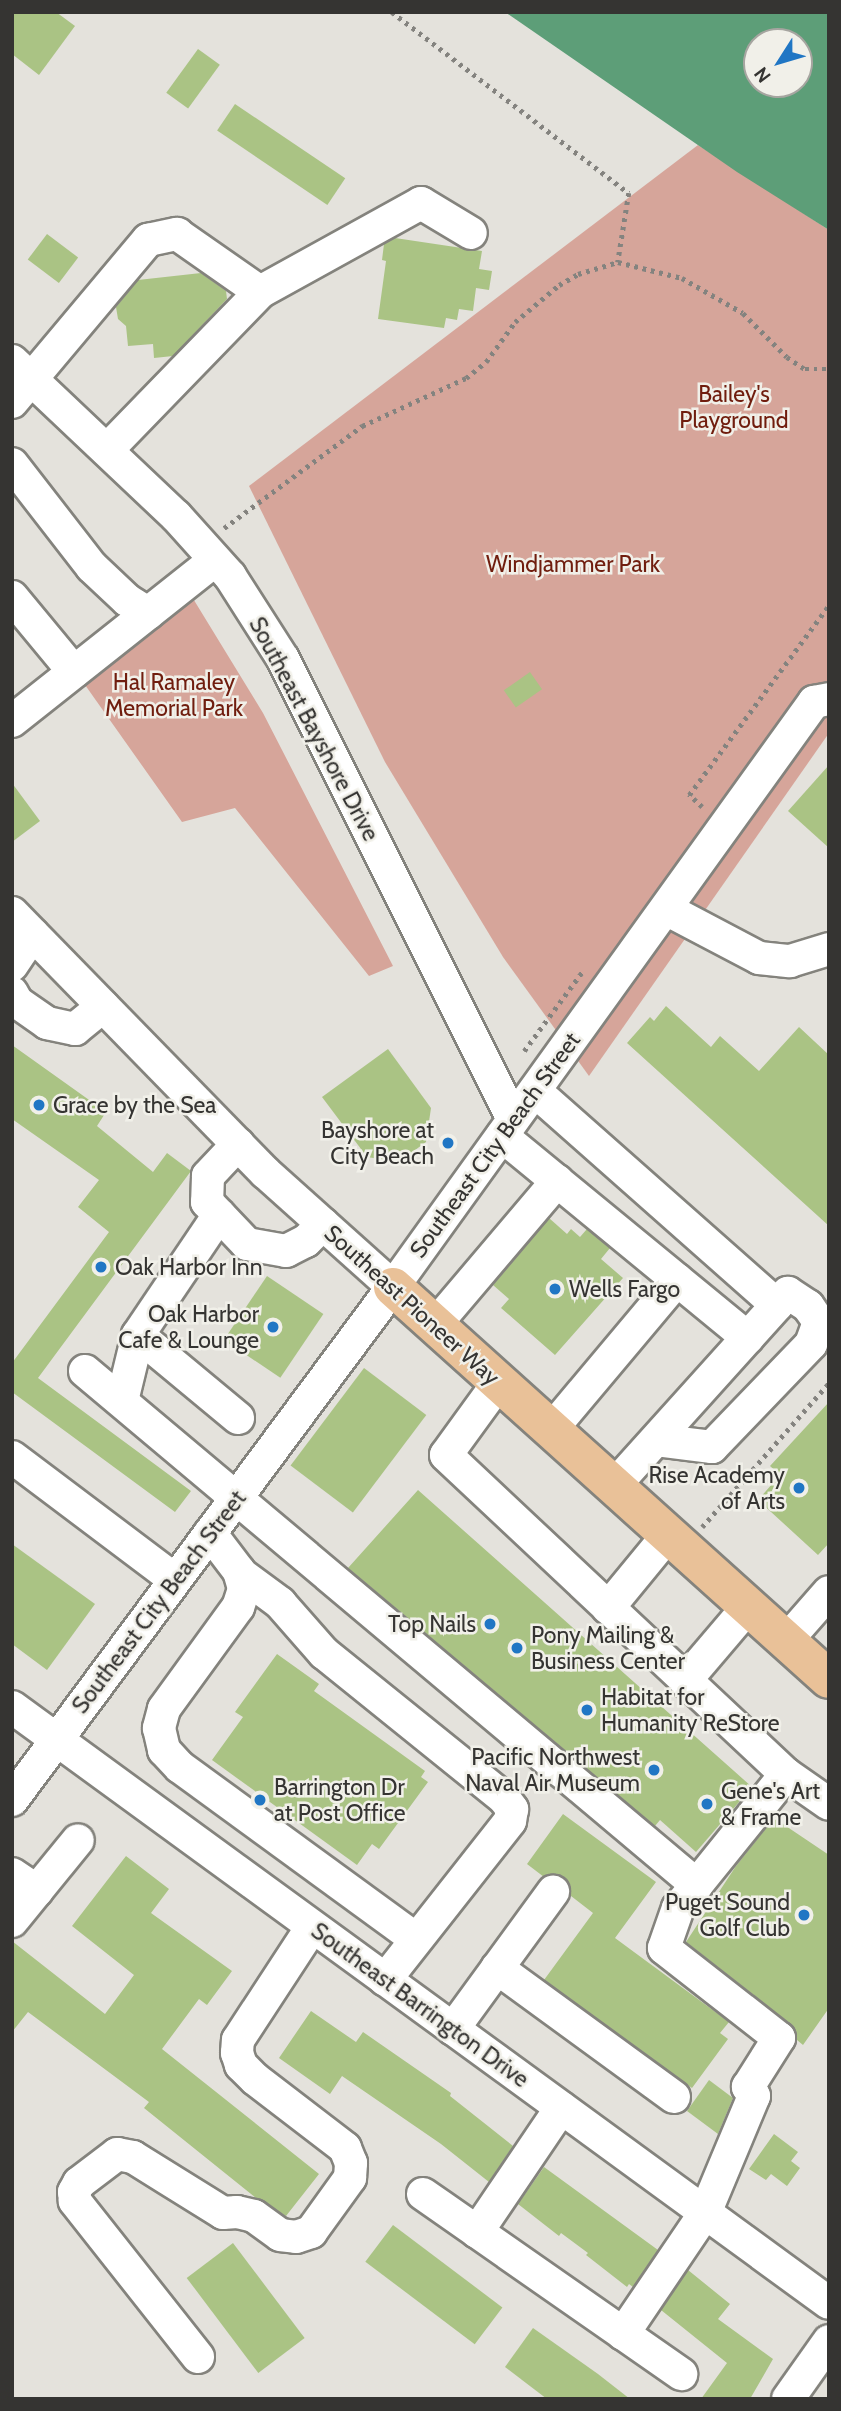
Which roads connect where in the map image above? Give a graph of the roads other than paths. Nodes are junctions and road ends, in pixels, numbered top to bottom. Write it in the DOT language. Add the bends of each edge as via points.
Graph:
graph roads {
  1 [pos="471,233"];
  2 [pos="260,292"];
  3 [pos="18,381"];
  4 [pos="107,450"];
  5 [pos="12,464"];
  6 [pos="209,552"];
  7 [pos="12,597"];
  8 [pos="148,613"];
  9 [pos="74,672"];
  10 [pos="829,699"];
  11 [pos="12,721"];
  12 [pos="666,909"];
  13 [pos="22,923"];
  14 [pos="829,949"];
  15 [pos="12,965"];
  16 [pos="12,993"];
  17 [pos="103,1006"];
  18 [pos="535,1091"];
  19 [pos="508,1127"];
  20 [pos="238,1144"];
  21 [pos="557,1181"];
  22 [pos="219,1215"];
  23 [pos="323,1224"];
  24 [pos="677,1280"];
  25 [pos="393,1287"];
  26 [pos="777,1305"];
  27 [pos="435,1325"];
  28 [pos="138,1335"];
  29 [pos="748,1338"];
  30 [pos="85,1371"];
  31 [pos="499,1382"];
  32 [pos="122,1401"];
  33 [pos="238,1418"];
  34 [pos="551,1430"];
  35 [pos="656,1440"];
  36 [pos="12,1457"];
  37 [pos="614,1486"];
  38 [pos="236,1498"];
  39 [pos="210,1533"];
  40 [pos="676,1542"];
  41 [pos="241,1574"];
  42 [pos="175,1580"];
  43 [pos="829,1592"];
  44 [pos="748,1607"];
  45 [pos="608,1608"];
  46 [pos="786,1641"];
  47 [pos="829,1679"];
  48 [pos="685,1681"];
  49 [pos="12,1707"];
  50 [pos="56,1740"];
  51 [pos="786,1774"];
  52 [pos="12,1800"];
  53 [pos="829,1804"];
  54 [pos="232,1805"];
  55 [pos="78,1840"];
  56 [pos="204,1847"];
  57 [pos="24,1882"];
  58 [pos="697,1885"];
  59 [pos="553,1892"];
  60 [pos="12,1921"];
  61 [pos="312,1927"];
  62 [pos="416,1939"];
  63 [pos="497,1968"];
  64 [pos="385,1980"];
  65 [pos="453,2029"];
  66 [pos="674,2097"];
  67 [pos="561,2108"];
  68 [pos="422,2194"];
  69 [pos="705,2213"];
  70 [pos="477,2232"];
  71 [pos="829,2303"];
  72 [pos="623,2334"];
  73 [pos="829,2342"];
  74 [pos="198,2357"];
  75 [pos="681,2374"];
  76 [pos="788,2399"];
  1 -- 2 [label="street" via="421,203"];
  2 -- 3 [label="street" via="177,234 148,240"];
  2 -- 4 [label="street"];
  3 -- 4 [label="street, Southeast Bayshore Drive"];
  4 -- 6 [label="street, Southeast Bayshore Drive"];
  5 -- 8 [label="street" via="92,567"];
  6 -- 8 [label="street"];
  6 -- 19 [label="street, Southeast Bayshore Drive" via="230,576 283,659"];
  7 -- 9 [label="street"];
  8 -- 9 [label="street"];
  9 -- 11 [label="street"];
  10 -- 12 [label="street, Southeast City Beach Street" via="814,702"];
  12 -- 14 [label="street" via="759,958 790,961"];
  12 -- 18 [label="street, Southeast City Beach Street"];
  13 -- 15 [label="street"];
  13 -- 17 [label="street, Southeast Pioneer Way"];
  16 -- 17 [label="street" via="17,1002 47,1023 75,1029"];
  17 -- 20 [label="street, Southeast Pioneer Way"];
  18 -- 19 [label="street, Southeast City Beach Street"];
  18 -- 26 [label="street"];
  19 -- 21 [label="street"];
  19 -- 25 [label="street, Southeast City Beach Street"];
  20 -- 22 [label="street" via="208,1175 207,1202"];
  20 -- 23 [label="street, Southeast Pioneer Way"];
  21 -- 24 [label="street"];
  21 -- 27 [label="street"];
  22 -- 23 [label="street" via="247,1244 286,1251 306,1241"];
  22 -- 28 [label="street"];
  23 -- 25 [label="street, Southeast Pioneer Way"];
  24 -- 29 [label="street"];
  24 -- 34 [label="street"];
  25 -- 27 [label="main road, Southeast Pioneer Way"];
  25 -- 38 [label="street, Southeast City Beach Street"];
  26 -- 29 [label="street"];
  26 -- 35 [label="street" via="788,1293 808,1306 819,1322 811,1344 712,1447"];
  27 -- 31 [label="main road, Southeast Pioneer Way"];
  28 -- 32 [label="street"];
  28 -- 33 [label="street"];
  29 -- 35 [label="street"];
  30 -- 32 [label="street"];
  31 -- 34 [label="main road, Southeast Pioneer Way"];
  31 -- 45 [label="street" via="446,1455"];
  32 -- 38 [label="street"];
  34 -- 37 [label="main road, Southeast Pioneer Way"];
  35 -- 37 [label="street"];
  36 -- 42 [label="street"];
  37 -- 40 [label="main road, Southeast Pioneer Way"];
  38 -- 39 [label="street, Southeast City Beach Street"];
  38 -- 58 [label="street"];
  39 -- 41 [label="street"];
  39 -- 42 [label="street, Southeast City Beach Street"];
  40 -- 44 [label="main road, Southeast Pioneer Way"];
  40 -- 45 [label="street"];
  41 -- 54 [label="street" via="244,1589 238,1606 164,1709 159,1728 169,1756"];
  41 -- 62 [label="street" via="281,1603 324,1653 504,1798 512,1810 510,1821"];
  42 -- 50 [label="street, Southeast City Beach Street"];
  43 -- 46 [label="street"];
  44 -- 46 [label="main road, Southeast Pioneer Way"];
  44 -- 48 [label="street"];
  45 -- 48 [label="street"];
  46 -- 47 [label="main road, Southeast Pioneer Way"];
  48 -- 51 [label="street"];
  49 -- 50 [label="street, Southeast Barrington Drive"];
  50 -- 52 [label="street, Southeast City Beach Street"];
  50 -- 56 [label="street, Southeast Barrington Drive"];
  51 -- 53 [label="street"];
  51 -- 58 [label="street"];
  54 -- 56 [label="street"];
  54 -- 62 [label="street"];
  55 -- 57 [label="street"];
  56 -- 61 [label="street, Southeast Barrington Drive"];
  57 -- 60 [label="street"];
  58 -- 69 [label="street" via="678,1909 664,1948 779,2038 747,2087 754,2095"];
  59 -- 63 [label="street"];
  61 -- 64 [label="street, Southeast Barrington Drive"];
  61 -- 74 [label="street" via="238,2040 237,2053 241,2065 255,2079 345,2148 350,2178 311,2232 296,2237 280,2235 254,2216 223,2213 133,2157 117,2154 74,2192 75,2201"];
  62 -- 64 [label="street"];
  63 -- 65 [label="street"];
  63 -- 66 [label="street"];
  64 -- 65 [label="street, Southeast Barrington Drive"];
  65 -- 67 [label="street, Southeast Barrington Drive"];
  67 -- 69 [label="street, Southeast Barrington Drive"];
  67 -- 70 [label="street"];
  68 -- 70 [label="street"];
  69 -- 71 [label="street, Southeast Barrington Drive"];
  69 -- 72 [label="street"];
  70 -- 72 [label="street"];
  72 -- 75 [label="street"];
  73 -- 76 [label="street"];
}
